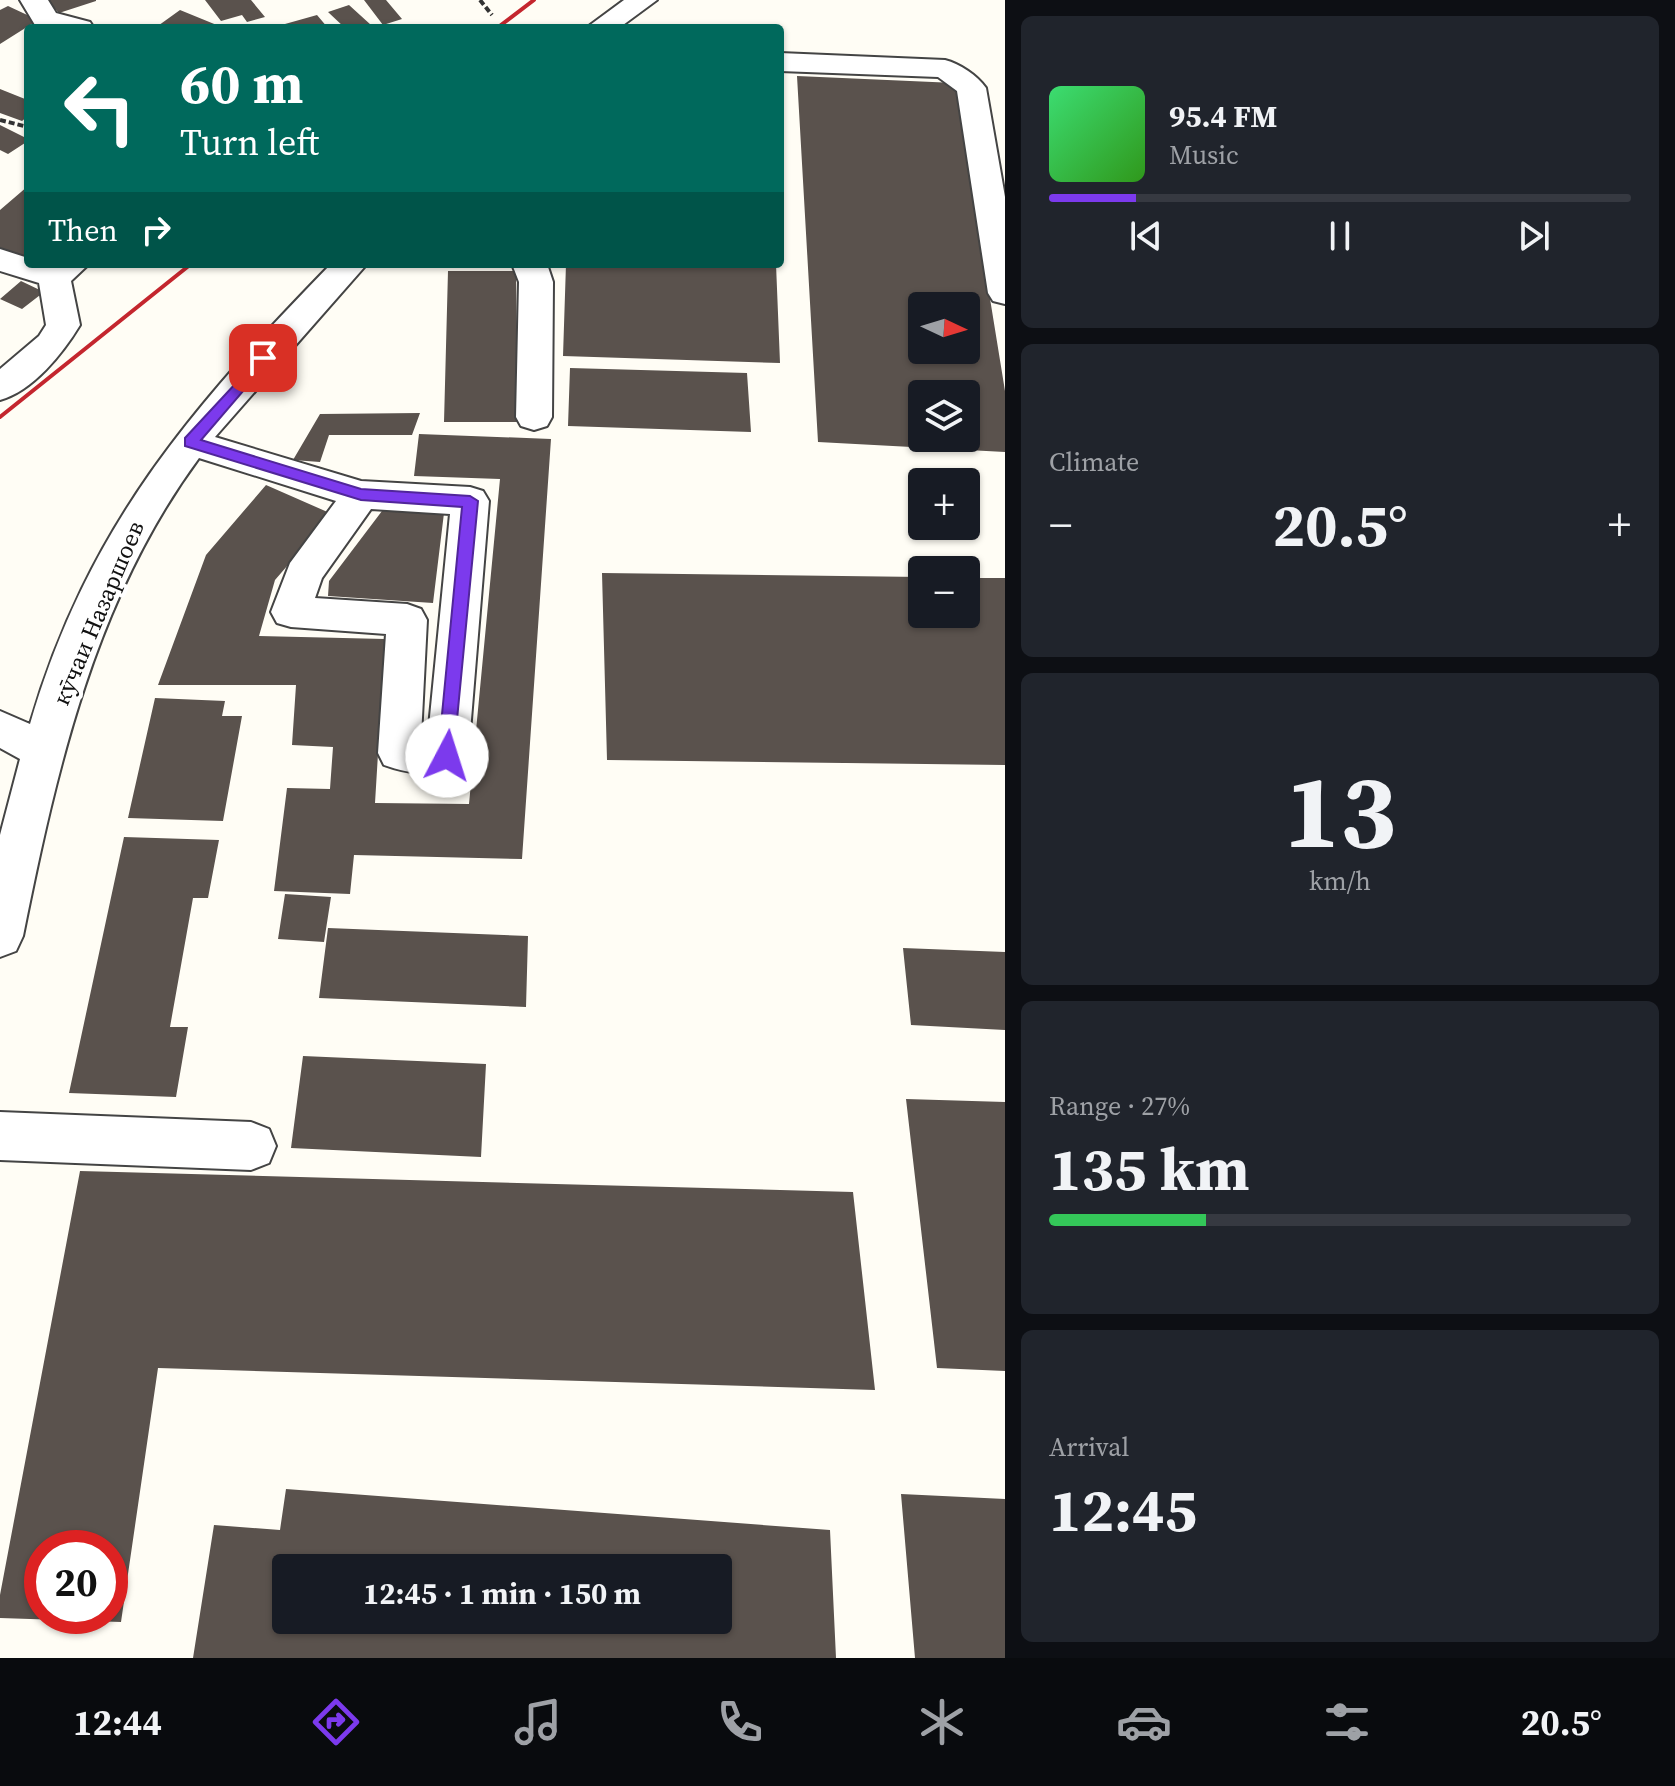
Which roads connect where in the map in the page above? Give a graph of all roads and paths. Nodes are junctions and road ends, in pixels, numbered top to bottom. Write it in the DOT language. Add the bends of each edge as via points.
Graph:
graph roads {
  1 [pos="34,0"];
  2 [pos="480,0"];
  3 [pos="643,0"];
  4 [pos="492,15"];
  5 [pos="64,24"];
  6 [pos="606,24"];
  7 [pos="784,62"];
  8 [pos="0,120"];
  9 [pos="24,126"];
  10 [pos="0,260"];
  11 [pos="24,264"];
  12 [pos="346,268"];
  13 [pos="531,268"];
  14 [pos="63,270"];
  15 [pos="1005,293"];
  16 [pos="0,388"];
  17 [pos="534,417"];
  18 [pos="190,442"];
  19 [pos="361,495"];
  20 [pos="0,729"];
  21 [pos="42,751"];
  22 [pos="0,936"];
  23 [pos="0,1136"];
  24 [pos="251,1146"];
  1 -- 5 [label="street" via="45,19"];
  2 -- 4 [label="path"];
  3 -- 6 [label="street"];
  7 -- 15 [label="street" via="945,69 960,76 971,88"];
  8 -- 9 [label="path"];
  10 -- 11 [label="street"];
  12 -- 18 [label="street, кӯчаи Назаршоев"];
  13 -- 17 [label="street" via="536,282"];
  14 -- 16 [label="street" via="63,325 51,344"];
  18 -- 19 [label="street"];
  18 -- 21 [label="street, кӯчаи Назаршоев" via="145,506 112,569 71,662"];
  19 -- 19 [label="street" via="470,501 447,756 399,753 407,620 291,612 304,573"];
  20 -- 21 [label="street"];
  21 -- 22 [label="street, кӯчаи Назаршоев"];
  23 -- 24 [label="street"];
}
